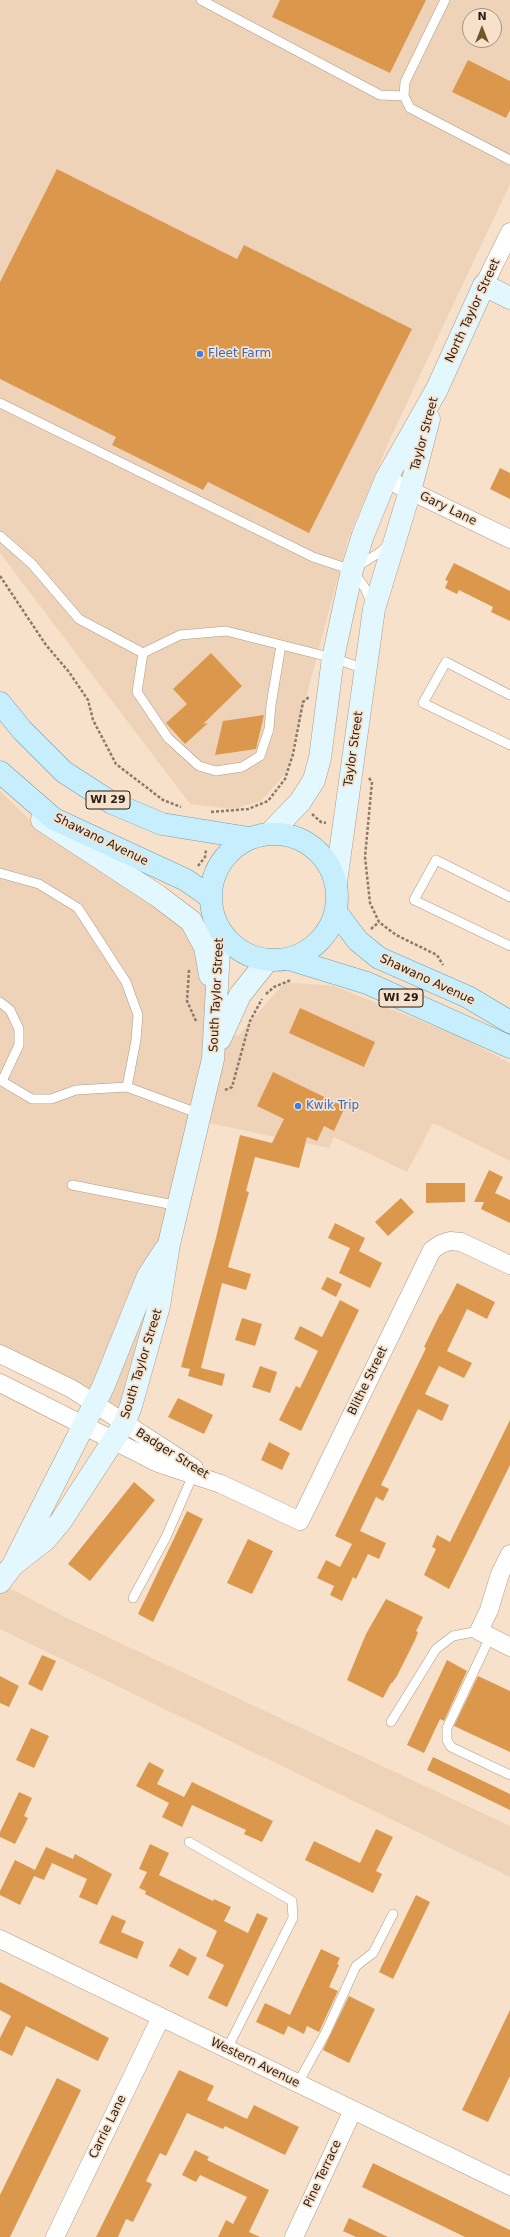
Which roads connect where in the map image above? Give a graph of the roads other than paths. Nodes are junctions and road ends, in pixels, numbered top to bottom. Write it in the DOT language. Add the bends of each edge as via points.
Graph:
graph roads {
  1 [pos="201,0"];
  2 [pos="445,0"];
  3 [pos="404,96"];
  4 [pos="510,160"];
  5 [pos="510,232"];
  6 [pos="484,285"];
  7 [pos="510,298"];
  8 [pos="437,389"];
  9 [pos="0,403"];
  10 [pos="386,479"];
  11 [pos="410,491"];
  12 [pos="396,534"];
  13 [pos="0,536"];
  14 [pos="510,540"];
  15 [pos="352,570"];
  16 [pos="374,609"];
  17 [pos="281,645"];
  18 [pos="143,653"];
  19 [pos="333,658"];
  20 [pos="365,669"];
  21 [pos="510,695"];
  22 [pos="0,703"];
  23 [pos="510,745"];
  24 [pos="0,773"];
  25 [pos="270,834"];
  26 [pos="249,838"];
  27 [pos="0,872"];
  28 [pos="336,882"];
  29 [pos="510,896"];
  30 [pos="210,897"];
  31 [pos="336,912"];
  32 [pos="220,932"];
  33 [pos="510,946"];
  34 [pos="279,959"];
  35 [pos="0,1002"];
  36 [pos="216,1015"];
  37 [pos="510,1022"];
  38 [pos="510,1047"];
  39 [pos="213,1058"];
  40 [pos="1,1081"];
  41 [pos="127,1087"];
  42 [pos="200,1114"];
  43 [pos="72,1185"];
  44 [pos="179,1206"];
  45 [pos="169,1244"];
  46 [pos="510,1265"];
  47 [pos="0,1354"];
  48 [pos="0,1383"];
  49 [pos="94,1403"];
  50 [pos="83,1425"];
  51 [pos="118,1433"];
  52 [pos="193,1475"];
  53 [pos="221,1484"];
  54 [pos="300,1521"];
  55 [pos="510,1554"];
  56 [pos="13,1565"];
  57 [pos="0,1582"];
  58 [pos="133,1598"];
  59 [pos="484,1634"];
  60 [pos="510,1647"];
  61 [pos="391,1722"];
  62 [pos="510,1775"];
  63 [pos="189,1842"];
  64 [pos="393,1914"];
  65 [pos="0,1939"];
  66 [pos="161,2017"];
  67 [pos="227,2049"];
  68 [pos="298,2083"];
  69 [pos="353,2110"];
  70 [pos="510,2186"];
  71 [pos="55,2237"];
  72 [pos="294,2237"];
  1 -- 3 [label="lane" via="380,95"];
  2 -- 3 [label="lane" via="405,82"];
  3 -- 4 [label="lane" via="410,108"];
  5 -- 6 [label="street, North Taylor Street"];
  6 -- 7 [label="street"];
  6 -- 8 [label="street, North Taylor Street"];
  8 -- 10 [label="street, Taylor Street"];
  8 -- 11 [label="street, Taylor Street"];
  9 -- 15 [label="lane" via="313,557"];
  10 -- 11 [label="street, Gary Lane"];
  10 -- 15 [label="street, Taylor Street"];
  11 -- 12 [label="street, Taylor Street"];
  11 -- 14 [label="street, Gary Lane"];
  12 -- 15 [label="lane" via="382,551"];
  12 -- 16 [label="street, Taylor Street"];
  13 -- 18 [label="lane" via="32,564 79,619"];
  15 -- 16 [label="lane" via="365,588"];
  15 -- 19 [label="street, Taylor Street"];
  16 -- 20 [label="street, Taylor Street"];
  17 -- 18 [label="lane" via="226,631 180,635"];
  17 -- 18 [label="lane" via="269,729 260,756 242,767 216,771 199,766 168,738 137,692"];
  17 -- 19 [label="lane"];
  19 -- 20 [label="lane"];
  19 -- 25 [label="street, Taylor Street" via="320,758 314,780 300,802"];
  20 -- 28 [label="street, Taylor Street"];
  21 -- 23 [label="lane" via="446,662 422,703"];
  22 -- 26 [label="main road, WI 29" via="22,730 64,772 112,802 162,824"];
  24 -- 30 [label="main road, Shawano Avenue" via="54,819 186,880"];
  24 -- 36 [label="street" via="16,798 30,812 158,896 191,921 205,947"];
  25 -- 26 [label="main road, WI 29"];
  25 -- 28 [label="main road, WI 29" via="292,836 312,846 327,862"];
  26 -- 30 [label="main road, WI 29" via="233,848 221,862 213,879"];
  27 -- 41 [label="lane" via="39,884 78,908 126,982 138,1015"];
  28 -- 31 [label="main road, WI 29"];
  29 -- 33 [label="lane" via="436,860 414,900"];
  30 -- 32 [label="main road, WI 29" via="213,915"];
  31 -- 34 [label="main road, WI 29" via="330,928 319,942 306,952"];
  31 -- 37 [label="main road, Shawano Avenue / WI 29" via="358,941 379,958 468,997"];
  32 -- 34 [label="main road, WI 29" via="233,946 250,956"];
  32 -- 36 [label="street, South Taylor Street"];
  34 -- 38 [label="main road, WI 29" via="367,983"];
  34 -- 39 [label="street, South Taylor Street" via="240,995"];
  35 -- 40 [label="lane" via="10,1010 19,1029 19,1045"];
  36 -- 39 [label="street, South Taylor Street"];
  39 -- 42 [label="street, South Taylor Street"];
  40 -- 41 [label="lane" via="32,1099 51,1099 76,1090"];
  41 -- 42 [label="lane"];
  42 -- 44 [label="street, South Taylor Street"];
  43 -- 44 [label="lane"];
  44 -- 45 [label="street, South Taylor Street"];
  45 -- 49 [label="street, South Taylor Street" via="148,1276 103,1387"];
  45 -- 51 [label="street, South Taylor Street" via="159,1306 131,1406"];
  46 -- 54 [label="street, Blithe Street" via="461,1242 450,1241 441,1244 428,1256"];
  47 -- 49 [label="street" via="72,1389"];
  48 -- 50 [label="street"];
  49 -- 50 [label="street, South Taylor Street"];
  49 -- 51 [label="street"];
  50 -- 51 [label="street"];
  50 -- 56 [label="street, South Taylor Street"];
  51 -- 52 [label="street, Badger Street" via="158,1463"];
  51 -- 53 [label="street, Badger Street"];
  51 -- 56 [label="street, South Taylor Street" via="65,1515 46,1539"];
  52 -- 53 [label="street, Badger Street"];
  52 -- 58 [label="lane" via="166,1537"];
  53 -- 54 [label="street, Badger Street"];
  55 -- 59 [label="street"];
  56 -- 57 [label="street, South Taylor Street"];
  59 -- 60 [label="street"];
  59 -- 61 [label="lane" via="453,1636 436,1649"];
  59 -- 62 [label="lane" via="447,1728 446,1740 451,1747"];
  63 -- 67 [label="lane" via="292,1901 293,1918"];
  64 -- 68 [label="lane" via="373,1953 356,1966 326,2032"];
  65 -- 66 [label="street, Western Avenue"];
  66 -- 67 [label="street, Western Avenue"];
  66 -- 71 [label="street, Carrie Lane"];
  67 -- 68 [label="street, Western Avenue"];
  68 -- 69 [label="street, Western Avenue"];
  69 -- 70 [label="street, Western Avenue"];
  69 -- 72 [label="street, Pine Terrace"];
}
